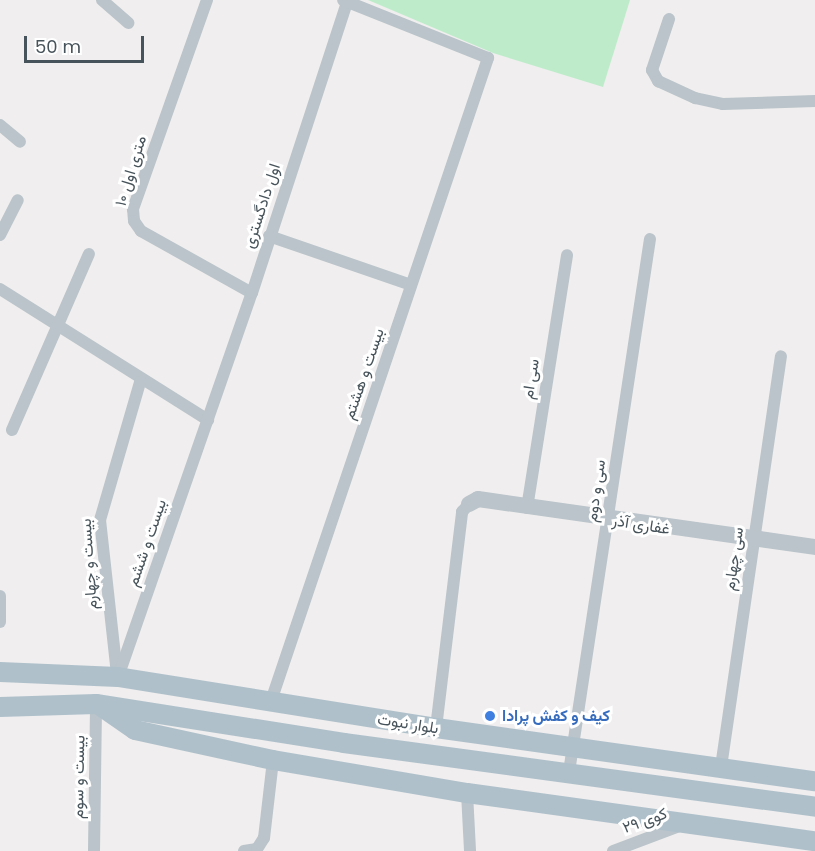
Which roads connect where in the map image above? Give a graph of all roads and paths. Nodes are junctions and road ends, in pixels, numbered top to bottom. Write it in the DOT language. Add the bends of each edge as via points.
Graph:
graph roads {
  1 [pos="102,0"];
  2 [pos="207,0"];
  3 [pos="345,1"];
  4 [pos="669,19"];
  5 [pos="128,23"];
  6 [pos="815,101"];
  7 [pos="0,124"];
  8 [pos="20,142"];
  9 [pos="18,200"];
  10 [pos="0,235"];
  11 [pos="269,237"];
  12 [pos="650,239"];
  13 [pos="90,254"];
  14 [pos="567,255"];
  15 [pos="411,285"];
  16 [pos="0,289"];
  17 [pos="252,293"];
  18 [pos="56,326"];
  19 [pos="781,356"];
  20 [pos="140,382"];
  21 [pos="208,420"];
  22 [pos="12,430"];
  23 [pos="469,504"];
  24 [pos="527,508"];
  25 [pos="608,520"];
  26 [pos="752,542"];
  27 [pos="815,547"];
  28 [pos="0,596"];
  29 [pos="0,622"];
  30 [pos="0,672"];
  31 [pos="117,677"];
  32 [pos="271,701"];
  33 [pos="96,704"];
  34 [pos="0,707"];
  35 [pos="436,728"];
  36 [pos="572,748"];
  37 [pos="273,759"];
  38 [pos="721,767"];
  39 [pos="568,772"];
  40 [pos="815,781"];
  41 [pos="467,793"];
  42 [pos="815,807"];
  43 [pos="690,823"];
  44 [pos="815,841"];
  45 [pos="94,851"];
  46 [pos="244,851"];
  47 [pos="470,851"];
  48 [pos="613,851"];
  1 -- 5 [label="street"];
  2 -- 17 [label="street, ۱۰ متری اول" via="133,209 134,221 141,231"];
  3 -- 11 [label="street, اول دادگستری"];
  3 -- 15 [label="street, بیست و هشتم" via="488,58"];
  4 -- 6 [label="street" via="652,70 658,81 695,98 723,104"];
  7 -- 8 [label="street"];
  9 -- 10 [label="street"];
  11 -- 15 [label="street"];
  11 -- 17 [label="street, اول دادگستری"];
  12 -- 25 [label="street, سی و دوم"];
  13 -- 18 [label="street"];
  14 -- 24 [label="street, سی ام"];
  15 -- 32 [label="street, بیست و هشتم"];
  16 -- 18 [label="street"];
  17 -- 21 [label="street, اول دادگستری"];
  18 -- 20 [label="street"];
  18 -- 22 [label="street"];
  19 -- 26 [label="street, سی چهارم"];
  20 -- 21 [label="street"];
  20 -- 31 [label="street, بیست و چهارم" via="100,520"];
  21 -- 31 [label="street, بیست و ششم"];
  23 -- 24 [label="street, غفاری آذر" via="478,499"];
  23 -- 35 [label="street" via="462,512"];
  24 -- 25 [label="street, غفاری آذر"];
  25 -- 26 [label="street, غفاری آذر"];
  25 -- 36 [label="street, سی و دوم"];
  26 -- 27 [label="street, غفاری آذر"];
  26 -- 38 [label="street, سی چهارم"];
  28 -- 29 [label="street"];
  30 -- 31 [label="main road, بلوار نبوت"];
  31 -- 32 [label="main road, بلوار نبوت"];
  32 -- 35 [label="main road, بلوار نبوت"];
  33 -- 34 [label="main road, بلوار نبوت"];
  33 -- 37 [label="main road" via="135,730"];
  33 -- 39 [label="main road, بلوار نبوت" via="344,743"];
  33 -- 45 [label="street, بیست و سوم"];
  35 -- 36 [label="main road, بلوار نبوت"];
  36 -- 38 [label="main road, بلوار نبوت"];
  36 -- 39 [label="street, سی و دوم"];
  37 -- 41 [label="main road"];
  37 -- 46 [label="street" via="264,838 257,849"];
  38 -- 40 [label="main road, بلوار نبوت"];
  39 -- 42 [label="main road, بلوار نبوت"];
  41 -- 43 [label="main road"];
  41 -- 47 [label="street"];
  43 -- 44 [label="main road"];
  43 -- 48 [label="street, کوی ۲۹"];
}
